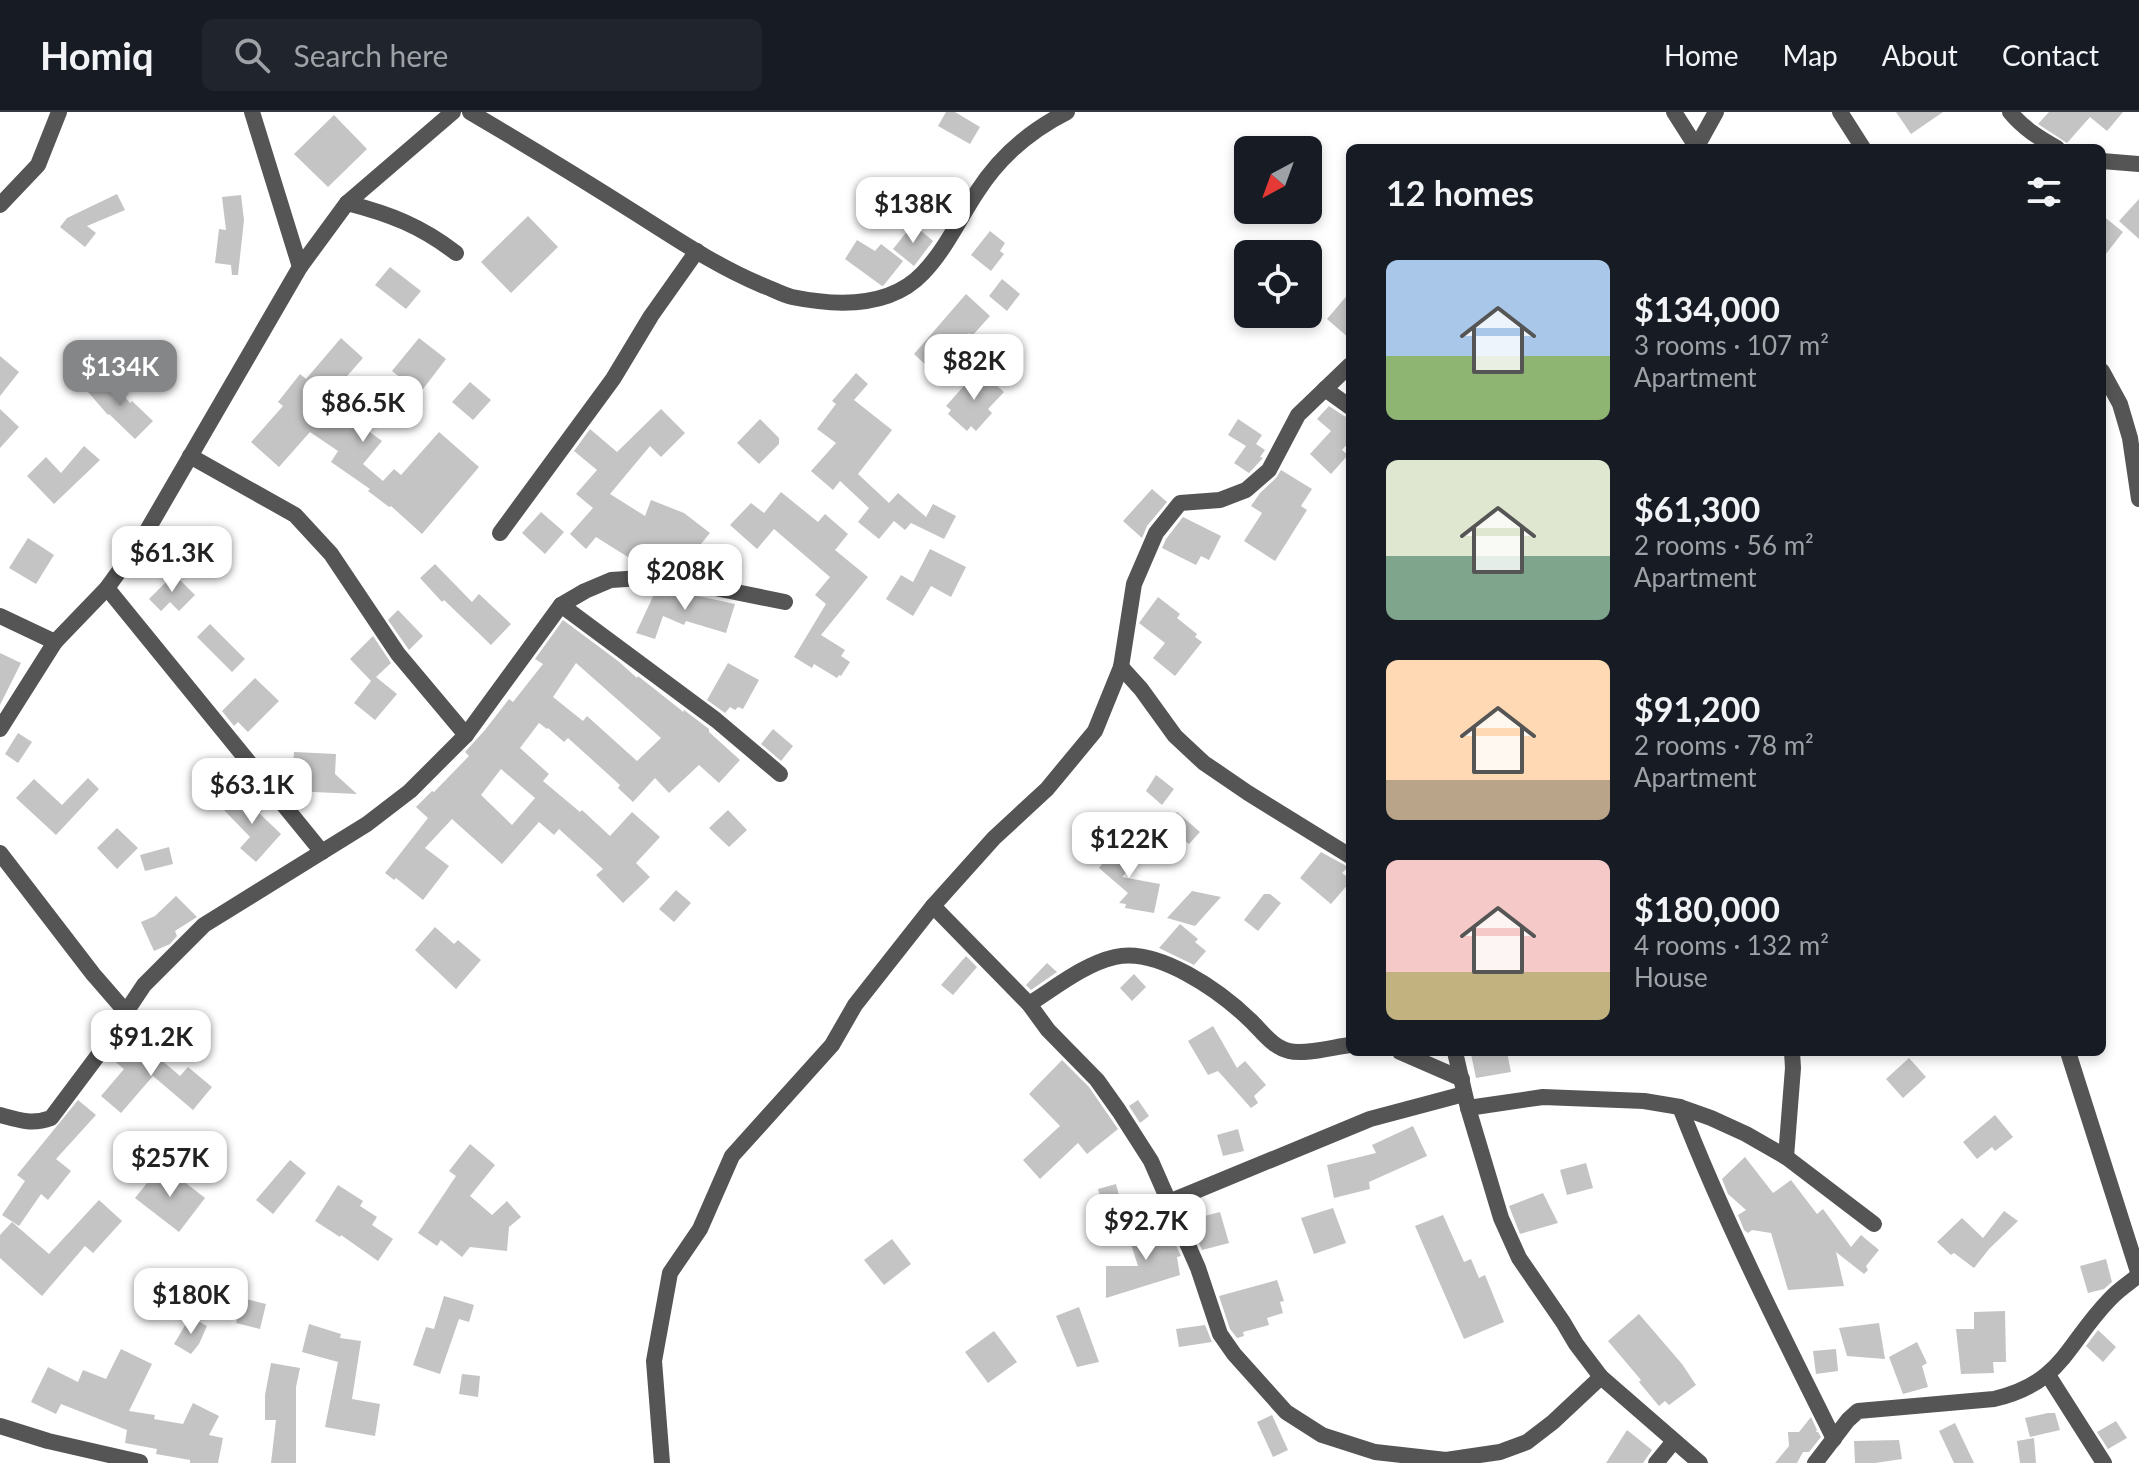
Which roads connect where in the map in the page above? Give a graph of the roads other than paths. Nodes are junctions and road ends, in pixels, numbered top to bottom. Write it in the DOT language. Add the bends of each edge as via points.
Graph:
graph roads {
  1 [pos="59,112"];
  2 [pos="252,112"];
  3 [pos="453,112"];
  4 [pos="470,112"];
  5 [pos="1067,112"];
  6 [pos="1674,112"];
  7 [pos="1716,112"];
  8 [pos="1840,112"];
  9 [pos="2010,112"];
  10 [pos="1694,144"];
  11 [pos="1698,144"];
  12 [pos="1860,144"];
  13 [pos="2051,144"];
  14 [pos="2106,161"];
  15 [pos="2139,164"];
  16 [pos="347,203"];
  17 [pos="0,205"];
  18 [pos="697,251"];
  19 [pos="456,253"];
  20 [pos="300,267"];
  21 [pos="1346,369"];
  22 [pos="2106,378"];
  23 [pos="1325,389"];
  24 [pos="1346,404"];
  25 [pos="190,456"];
  26 [pos="2139,499"];
  27 [pos="500,533"];
  28 [pos="107,588"];
  29 [pos="785,602"];
  30 [pos="561,605"];
  31 [pos="0,616"];
  32 [pos="55,642"];
  33 [pos="1121,667"];
  34 [pos="0,729"];
  35 [pos="466,735"];
  36 [pos="780,774"];
  37 [pos="322,852"];
  38 [pos="0,853"];
  39 [pos="1346,854"];
  40 [pos="933,906"];
  41 [pos="1029,1004"];
  42 [pos="126,1012"];
  43 [pos="1346,1045"];
  44 [pos="1406,1056"];
  45 [pos="1456,1056"];
  46 [pos="1792,1056"];
  47 [pos="2069,1056"];
  48 [pos="1465,1094"];
  49 [pos="1680,1107"];
  50 [pos="0,1115"];
  51 [pos="1786,1157"];
  52 [pos="1169,1202"];
  53 [pos="1874,1224"];
  54 [pos="2139,1275"];
  55 [pos="2048,1375"];
  56 [pos="1601,1377"];
  57 [pos="0,1426"];
  58 [pos="1834,1439"];
  59 [pos="1674,1441"];
  60 [pos="140,1462"];
  61 [pos="662,1463"];
  62 [pos="1656,1463"];
  63 [pos="1700,1463"];
  64 [pos="1815,1463"];
  65 [pos="2104,1463"];
  1 -- 17 [label="street" via="38,165"];
  2 -- 20 [label="street"];
  3 -- 16 [label="street"];
  4 -- 18 [label="street"];
  5 -- 18 [label="street" via="1045,122 1001,159 922,275 888,297 849,303 790,297"];
  6 -- 10 [label="street"];
  7 -- 11 [label="street"];
  8 -- 12 [label="street"];
  9 -- 13 [label="street"];
  14 -- 15 [label="street"];
  16 -- 19 [label="street" via="413,225"];
  16 -- 20 [label="street"];
  18 -- 27 [label="street" via="613,379"];
  20 -- 25 [label="street"];
  21 -- 23 [label="street"];
  22 -- 26 [label="street" via="2130,438"];
  23 -- 24 [label="street"];
  23 -- 33 [label="street" via="1298,415 1269,470 1246,490 1220,500 1180,503 1156,533 1134,584"];
  25 -- 28 [label="street"];
  25 -- 35 [label="street" via="295,515 331,554 398,654"];
  28 -- 32 [label="street"];
  28 -- 37 [label="street"];
  29 -- 30 [label="street" via="642,578 611,580"];
  30 -- 35 [label="street"];
  30 -- 36 [label="street"];
  31 -- 32 [label="street"];
  32 -- 34 [label="street"];
  33 -- 39 [label="street" via="1175,736 1204,763"];
  33 -- 40 [label="street" via="1095,731 1047,789"];
  35 -- 37 [label="street" via="410,791"];
  37 -- 42 [label="street" via="204,925 144,985"];
  38 -- 42 [label="street"];
  40 -- 41 [label="street"];
  40 -- 61 [label="street" via="855,1005 832,1045 732,1156 700,1229 670,1273 654,1361"];
  41 -- 43 [label="street" via="1103,960 1136,954 1204,983 1277,1046 1290,1051"];
  41 -- 52 [label="street" via="1119,1111"];
  42 -- 50 [label="street" via="51,1118 26,1122"];
  44 -- 48 [label="street"];
  45 -- 48 [label="street"];
  46 -- 51 [label="street"];
  47 -- 54 [label="street"];
  48 -- 49 [label="street"];
  48 -- 52 [label="street" via="1370,1119"];
  48 -- 56 [label="street" via="1501,1218 1519,1258"];
  49 -- 51 [label="street"];
  49 -- 58 [label="street" via="1739,1245"];
  51 -- 53 [label="street"];
  52 -- 56 [label="street" via="1220,1334 1286,1412 1322,1435 1375,1452 1446,1460 1500,1452 1527,1442"];
  54 -- 55 [label="street" via="2111,1298"];
  55 -- 58 [label="street" via="2016,1394 1994,1399 1858,1411"];
  55 -- 65 [label="street"];
  56 -- 59 [label="street"];
  57 -- 60 [label="street"];
  58 -- 64 [label="street"];
  59 -- 62 [label="street"];
  59 -- 63 [label="street"];
}
